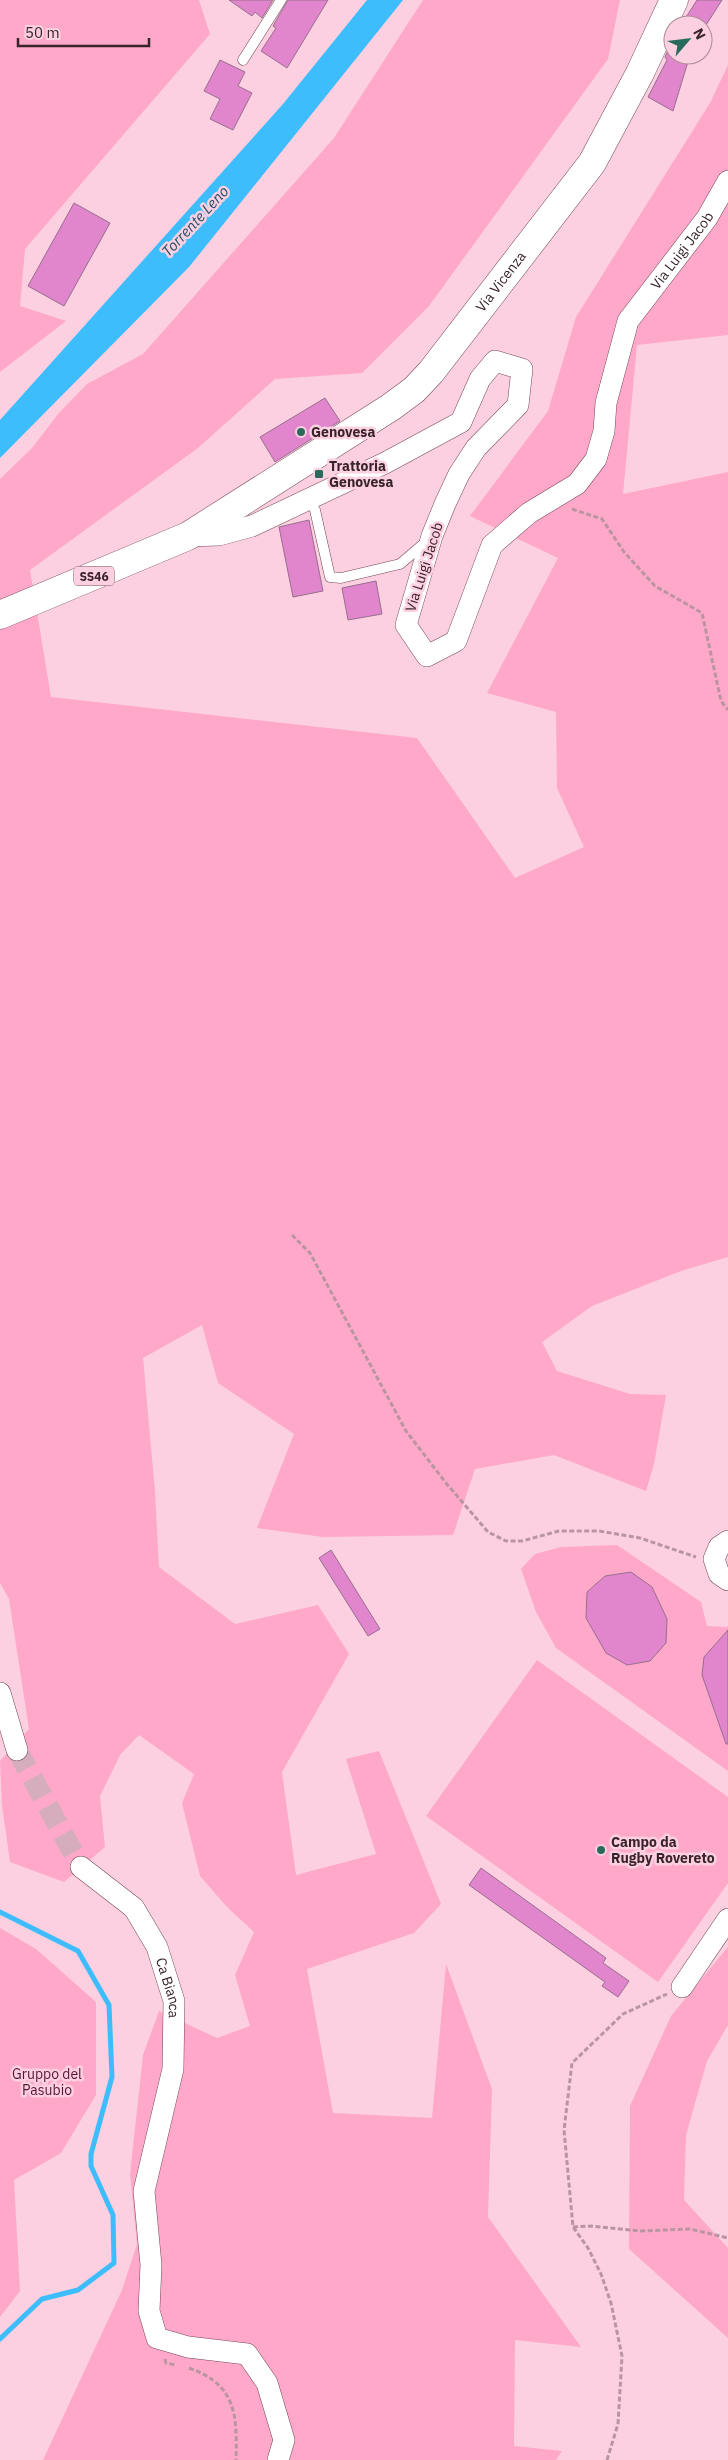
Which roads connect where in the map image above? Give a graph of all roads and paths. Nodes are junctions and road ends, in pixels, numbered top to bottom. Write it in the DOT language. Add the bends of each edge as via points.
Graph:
graph roads {
  1 [pos="281,0"];
  2 [pos="674,0"];
  3 [pos="244,60"];
  4 [pos="728,181"];
  5 [pos="563,509"];
  6 [pos="315,510"];
  7 [pos="188,536"];
  8 [pos="432,536"];
  9 [pos="0,615"];
  10 [pos="728,710"];
  11 [pos="292,1235"];
  12 [pos="728,1541"];
  13 [pos="724,1576"];
  14 [pos="0,1693"];
  15 [pos="18,1750"];
  16 [pos="81,1867"];
  17 [pos="728,1919"];
  18 [pos="682,1987"];
  19 [pos="573,2227"];
  20 [pos="728,2238"];
  21 [pos="157,2338"];
  22 [pos="236,2460"];
  23 [pos="278,2460"];
  24 [pos="607,2460"];
  1 -- 3 [label="lane"];
  2 -- 7 [label="main road, Via Vicenza / SS46" via="640,73 592,162 431,372 391,407"];
  4 -- 8 [label="street, Via Luigi Jacob" via="702,225 628,321 606,403 604,431 596,459 577,484 529,513 492,545 456,641 427,656 406,625"];
  5 -- 10 [label="path" via="571,508 602,519 624,552 655,586 702,613 721,701"];
  6 -- 8 [label="lane" via="330,577 341,578 400,564"];
  7 -- 8 [label="street, Via Luigi Jacob" via="220,535 252,526 385,463 461,422 480,379 495,361 522,370 518,404 476,448 459,474"];
  7 -- 9 [label="main road, SS46"];
  11 -- 13 [label="path" via="310,1254 406,1431 488,1532 506,1541 522,1541 559,1531 599,1531 683,1551"];
  12 -- 13 [label="street" via="715,1553"];
  14 -- 15 [label="street"];
  16 -- 21 [label="street, Ca Bianca" via="134,1908 157,1947 174,2002 173,2068 144,2191 151,2266 149,2311"];
  17 -- 18 [label="street"];
  18 -- 19 [label="path" via="623,2014 572,2063 564,2130"];
  19 -- 20 [label="path" via="640,2232 690,2229"];
  19 -- 24 [label="path" via="601,2274 622,2356 618,2424"];
  21 -- 22 [label="path" via="166,2363 209,2375 225,2391 234,2413"];
  21 -- 23 [label="street" via="188,2347 247,2354 267,2383 284,2440"];
}
